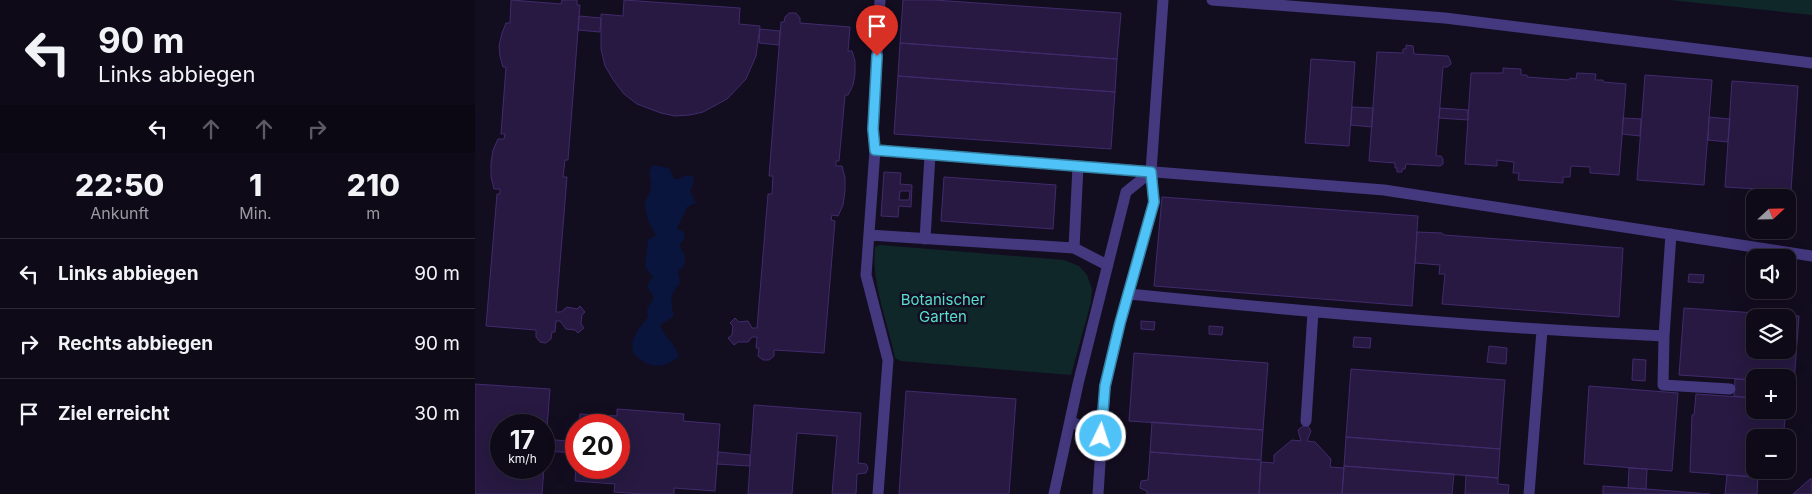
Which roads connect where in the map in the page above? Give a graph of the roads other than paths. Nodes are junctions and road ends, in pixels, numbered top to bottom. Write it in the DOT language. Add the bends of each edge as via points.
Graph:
graph roads {
  1 [pos="880,0"];
  2 [pos="1163,0"];
  3 [pos="1212,0"];
  4 [pos="1812,63"];
  5 [pos="875,150"];
  6 [pos="930,155"];
  7 [pos="1078,166"];
  8 [pos="1151,172"];
  9 [pos="1671,234"];
  10 [pos="869,235"];
  11 [pos="925,239"];
  12 [pos="1074,248"];
  13 [pos="1812,256"];
  14 [pos="1107,265"];
  15 [pos="1129,294"];
  16 [pos="1313,312"];
  17 [pos="1542,330"];
  18 [pos="1664,336"];
  19 [pos="1730,389"];
  20 [pos="1070,421"];
  21 [pos="1305,421"];
  22 [pos="1101,436"];
  23 [pos="878,494"];
  24 [pos="1053,494"];
  25 [pos="1098,494"];
  26 [pos="1529,494"];
  1 -- 5 [label="lane" via="873,129"];
  2 -- 8 [label="lane"];
  3 -- 4 [label="lane" via="1445,18"];
  5 -- 6 [label="lane"];
  5 -- 10 [label="lane"];
  6 -- 7 [label="lane"];
  6 -- 11 [label="lane"];
  7 -- 8 [label="lane"];
  7 -- 12 [label="lane"];
  8 -- 9 [label="lane" via="1385,190"];
  8 -- 14 [label="lane" via="1126,192"];
  8 -- 15 [label="lane" via="1154,202"];
  9 -- 13 [label="lane"];
  9 -- 18 [label="lane"];
  10 -- 11 [label="lane"];
  10 -- 23 [label="lane" via="867,275 888,360"];
  11 -- 12 [label="lane"];
  12 -- 14 [label="lane"];
  14 -- 20 [label="lane"];
  15 -- 16 [label="lane"];
  15 -- 22 [label="lane" via="1105,386"];
  16 -- 17 [label="lane"];
  16 -- 21 [label="lane"];
  17 -- 18 [label="lane"];
  17 -- 26 [label="lane"];
  18 -- 19 [label="lane" via="1663,385"];
  20 -- 22 [label="lane"];
  20 -- 24 [label="lane"];
  22 -- 25 [label="lane"];
}
